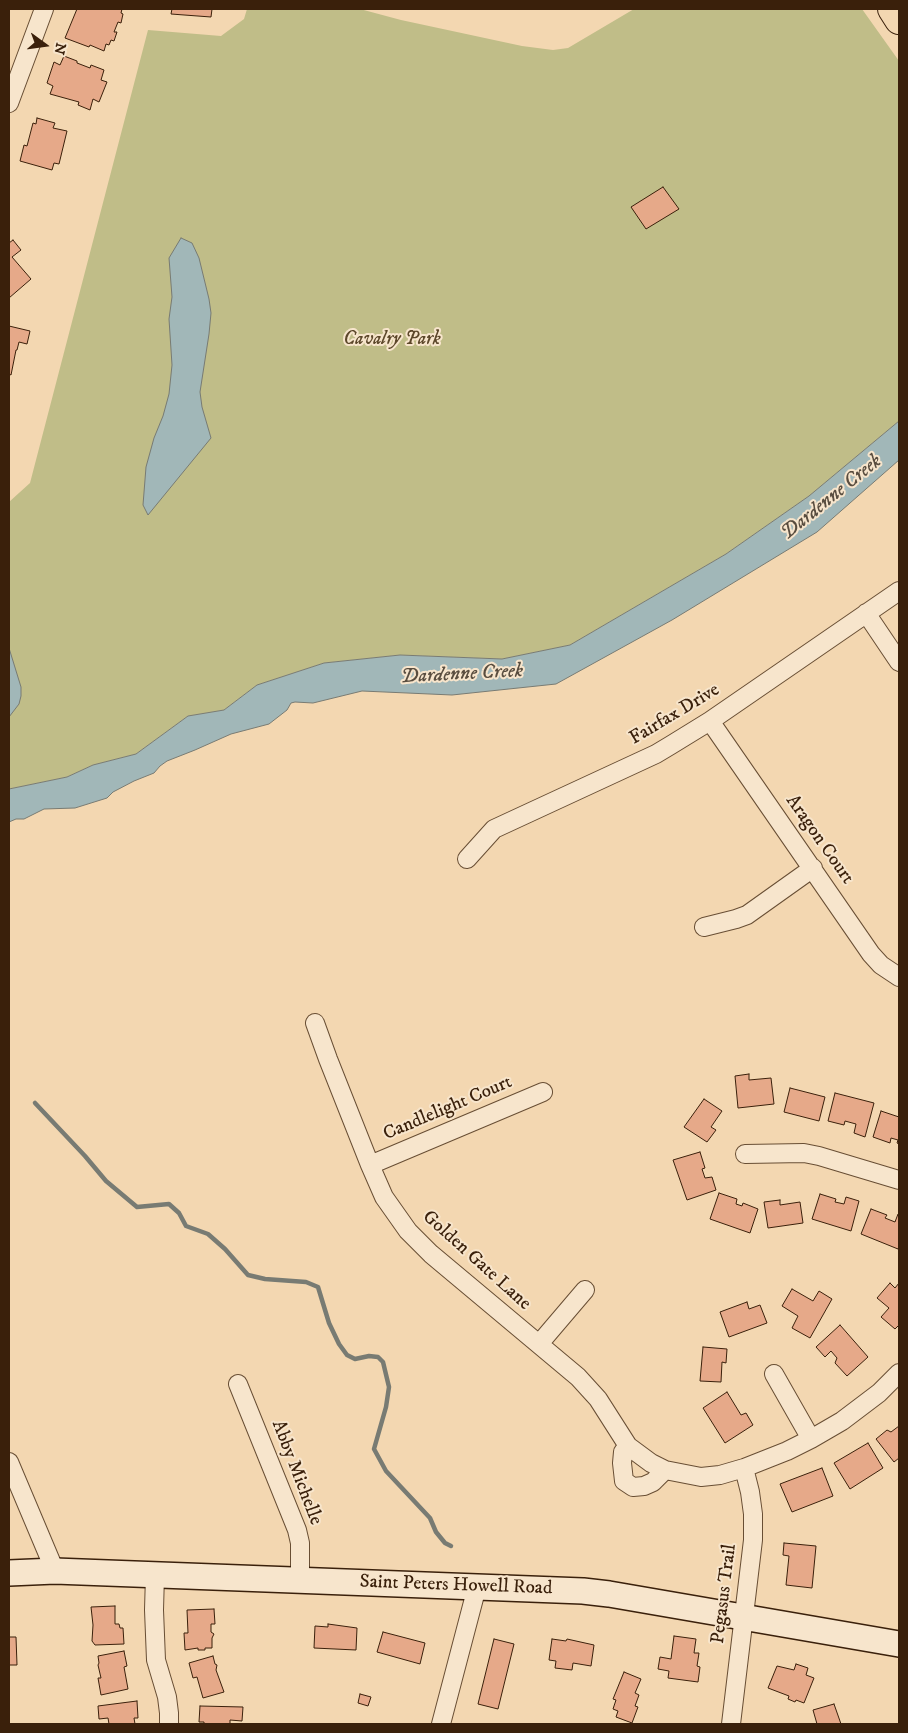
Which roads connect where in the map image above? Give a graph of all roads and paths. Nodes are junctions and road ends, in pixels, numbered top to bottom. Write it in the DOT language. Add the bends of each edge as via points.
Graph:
graph roads {
  1 [pos="44,9"];
  2 [pos="892,9"];
  3 [pos="899,20"];
  4 [pos="9,103"];
  5 [pos="899,591"];
  6 [pos="866,613"];
  7 [pos="899,662"];
  8 [pos="710,720"];
  9 [pos="466,859"];
  10 [pos="813,868"];
  11 [pos="704,927"];
  12 [pos="899,977"];
  13 [pos="316,1023"];
  14 [pos="543,1092"];
  15 [pos="745,1154"];
  16 [pos="370,1165"];
  17 [pos="899,1180"];
  18 [pos="585,1290"];
  19 [pos="539,1344"];
  20 [pos="899,1373"];
  21 [pos="774,1374"];
  22 [pos="238,1384"];
  23 [pos="811,1439"];
  24 [pos="628,1446"];
  25 [pos="9,1462"];
  26 [pos="744,1468"];
  27 [pos="665,1470"];
  28 [pos="55,1571"];
  29 [pos="9,1573"];
  30 [pos="155,1575"];
  31 [pos="300,1581"];
  32 [pos="477,1587"];
  33 [pos="743,1617"];
  34 [pos="899,1644"];
  35 [pos="169,1724"];
  36 [pos="441,1724"];
  37 [pos="731,1724"];
  1 -- 4 [label="street"];
  2 -- 3 [label="main road"];
  5 -- 6 [label="street, Fairfax Drive"];
  6 -- 7 [label="street"];
  6 -- 8 [label="street, Fairfax Drive"];
  8 -- 9 [label="street, Fairfax Drive" via="656,754 494,829"];
  8 -- 10 [label="street, Aragon Court"];
  10 -- 11 [label="street" via="747,914"];
  10 -- 12 [label="street, Aragon Court" via="871,954 880,965"];
  13 -- 16 [label="street, Golden Gate Lane"];
  14 -- 16 [label="street, Candlelight Court"];
  15 -- 17 [label="street" via="804,1153"];
  16 -- 19 [label="street, Golden Gate Lane" via="384,1197 418,1242"];
  18 -- 19 [label="street"];
  19 -- 24 [label="street, Golden Gate Lane" via="590,1389"];
  20 -- 23 [label="street, Golden Gate Lane" via="861,1407"];
  21 -- 23 [label="street"];
  22 -- 31 [label="street, Abby Michelle" via="297,1530"];
  23 -- 26 [label="street, Golden Gate Lane"];
  24 -- 27 [label="street, Golden Gate Lane"];
  24 -- 27 [label="street" via="623,1452 624,1481 633,1487 653,1482"];
  25 -- 28 [label="street"];
  26 -- 27 [label="street, Golden Gate Lane" via="701,1477"];
  26 -- 33 [label="street, Pegasus Trail" via="750,1492 753,1540"];
  28 -- 29 [label="main road, Saint Peters Howell Road"];
  28 -- 30 [label="main road, Saint Peters Howell Road"];
  30 -- 31 [label="main road, Saint Peters Howell Road"];
  30 -- 35 [label="street" via="156,1660"];
  31 -- 32 [label="main road, Saint Peters Howell Road"];
  32 -- 33 [label="main road, Saint Peters Howell Road" via="592,1592"];
  32 -- 36 [label="street"];
  33 -- 34 [label="main road, Saint Peters Howell Road"];
  33 -- 37 [label="street, Pegasus Trail"];
}
